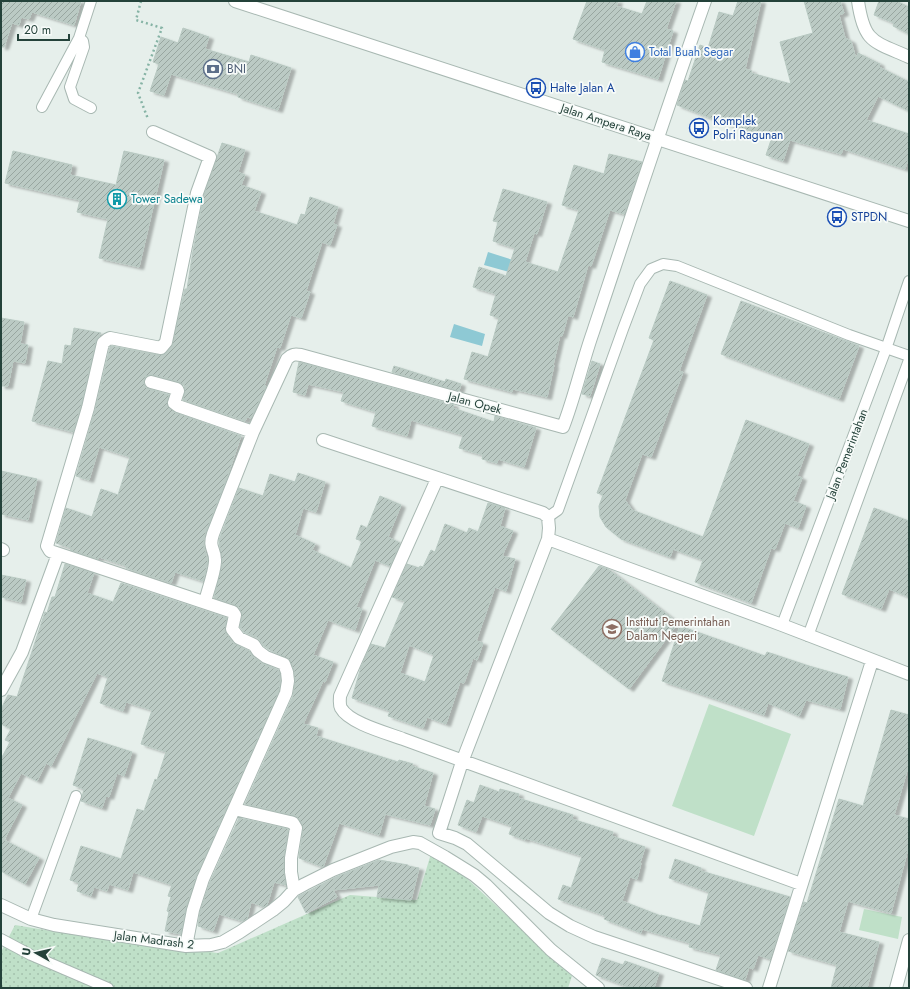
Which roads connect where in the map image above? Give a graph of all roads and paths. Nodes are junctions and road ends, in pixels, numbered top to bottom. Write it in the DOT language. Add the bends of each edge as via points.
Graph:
graph roads {
  1 [pos="91,1"];
  2 [pos="142,1"];
  3 [pos="235,1"];
  4 [pos="705,1"];
  5 [pos="858,1"];
  6 [pos="79,38"];
  7 [pos="909,57"];
  8 [pos="42,107"];
  9 [pos="91,108"];
  10 [pos="153,132"];
  11 [pos="657,139"];
  12 [pos="909,222"];
  13 [pos="909,282"];
  14 [pos="886,349"];
  15 [pos="909,356"];
  16 [pos="909,360"];
  17 [pos="151,382"];
  18 [pos="253,432"];
  19 [pos="323,440"];
  20 [pos="437,479"];
  21 [pos="548,517"];
  22 [pos="548,539"];
  23 [pos="58,554"];
  24 [pos="205,602"];
  25 [pos="782,625"];
  26 [pos="808,636"];
  27 [pos="872,661"];
  28 [pos="909,674"];
  29 [pos="1,690"];
  30 [pos="462,762"];
  31 [pos="76,796"];
  32 [pos="234,809"];
  33 [pos="801,884"];
  34 [pos="294,890"];
  35 [pos="1,905"];
  36 [pos="31,919"];
  37 [pos="1,939"];
  38 [pos="909,940"];
  39 [pos="186,946"];
  40 [pos="108,988"];
  41 [pos="598,988"];
  42 [pos="746,988"];
  43 [pos="769,988"];
  44 [pos="896,988"];
  1 -- 6 [label="lane"];
  2 -- 10 [label="path" via="136,20 162,28 138,93"];
  3 -- 11 [label="street, Jalan Ampera Raya"];
  4 -- 11 [label="street"];
  5 -- 7 [label="street" via="861,20 870,38"];
  6 -- 8 [label="lane"];
  6 -- 9 [label="lane" via="83,41 84,47 70,88 74,99"];
  10 -- 23 [label="street" via="210,158 196,193 164,346 157,348 110,338 103,343 84,424 47,544 49,550"];
  11 -- 12 [label="street, Jalan Ampera Raya"];
  11 -- 18 [label="street, Jalan Opek" via="563,427 294,354 287,358"];
  13 -- 14 [label="lane, Jalan Pemerintahan"];
  14 -- 15 [label="lane"];
  14 -- 21 [label="lane" via="677,266 663,264 651,269 640,284 625,322 558,510"];
  14 -- 25 [label="lane, Jalan Pemerintahan"];
  16 -- 26 [label="lane, Jalan Pemerintahan"];
  17 -- 18 [label="street" via="177,389 174,403 178,406"];
  18 -- 24 [label="street, Jalan Opek" via="210,543 215,561"];
  19 -- 20 [label="street"];
  20 -- 21 [label="street" via="544,513"];
  20 -- 30 [label="street" via="342,690 339,702 341,708 352,718"];
  21 -- 22 [label="street"];
  22 -- 25 [label="street"];
  22 -- 30 [label="street"];
  23 -- 24 [label="street"];
  23 -- 29 [label="street" via="22,652"];
  24 -- 32 [label="street" via="233,612 235,615 232,629 239,638 253,644 266,657 284,664 287,672 286,693"];
  25 -- 26 [label="street"];
  26 -- 27 [label="street"];
  27 -- 28 [label="street"];
  27 -- 33 [label="street"];
  30 -- 33 [label="street"];
  30 -- 42 [label="street" via="438,833 467,844 527,896 570,926 594,937"];
  31 -- 36 [label="lane"];
  32 -- 34 [label="street" via="290,822 296,828 291,858"];
  32 -- 39 [label="street" via="200,886"];
  33 -- 43 [label="street"];
  34 -- 39 [label="street, Jalan Madrash 2" via="273,910 223,942"];
  34 -- 41 [label="street, Jalan Madrash 2" via="333,870 391,847 413,842 420,844 474,875 551,950"];
  35 -- 36 [label="street, Jalan Madrash 2"];
  36 -- 39 [label="street, Jalan Madrash 2"];
  37 -- 40 [label="lane" via="31,955"];
  38 -- 44 [label="street"];
}
